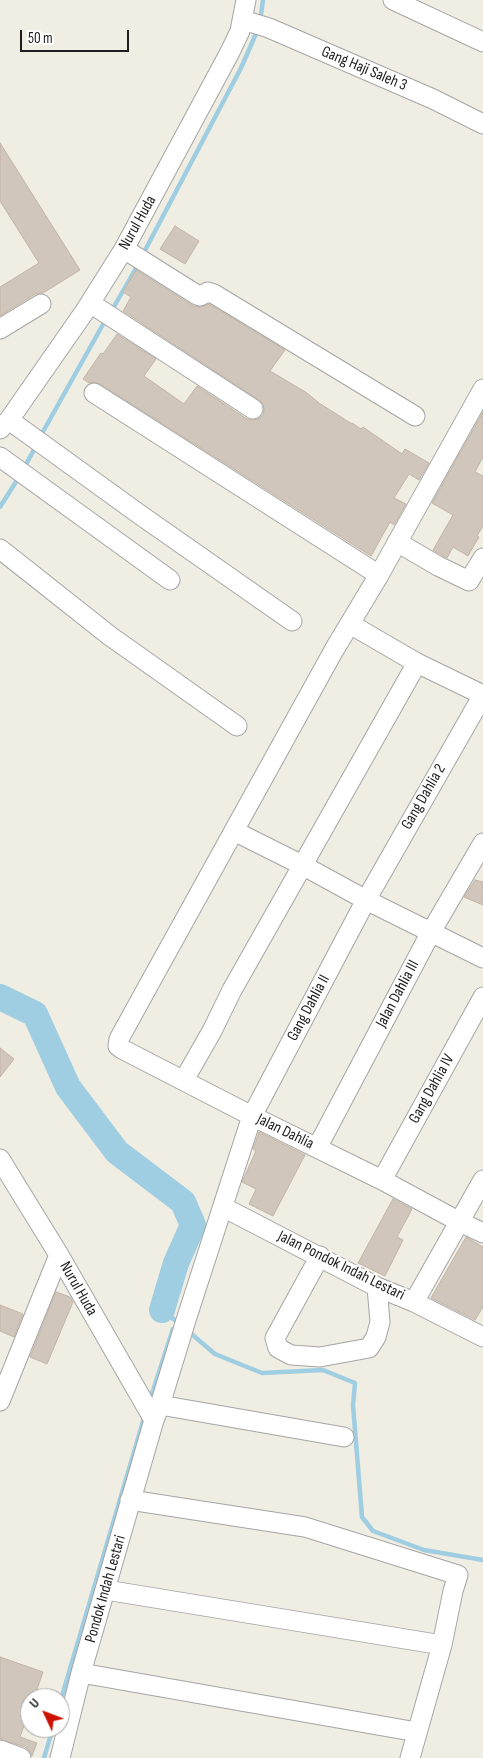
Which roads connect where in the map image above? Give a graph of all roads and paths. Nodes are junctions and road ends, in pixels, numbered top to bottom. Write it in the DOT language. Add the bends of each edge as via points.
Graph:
graph roads {
  1 [pos="246,0"];
  2 [pos="393,0"];
  3 [pos="254,23"];
  4 [pos="483,42"];
  5 [pos="483,124"];
  6 [pos="128,251"];
  7 [pos="40,304"];
  8 [pos="99,309"];
  9 [pos="0,330"];
  10 [pos="483,389"];
  11 [pos="94,393"];
  12 [pos="253,409"];
  13 [pos="415,416"];
  14 [pos="4,424"];
  15 [pos="0,457"];
  16 [pos="398,542"];
  17 [pos="0,549"];
  18 [pos="483,558"];
  19 [pos="379,575"];
  20 [pos="170,580"];
  21 [pos="476,585"];
  22 [pos="292,620"];
  23 [pos="350,624"];
  24 [pos="417,663"];
  25 [pos="483,695"];
  26 [pos="237,726"];
  27 [pos="234,831"];
  28 [pos="483,842"];
  29 [pos="304,866"];
  30 [pos="366,900"];
  31 [pos="431,932"];
  32 [pos="483,958"];
  33 [pos="483,997"];
  34 [pos="184,1080"];
  35 [pos="252,1116"];
  36 [pos="317,1148"];
  37 [pos="0,1159"];
  38 [pos="382,1180"];
  39 [pos="483,1180"];
  40 [pos="222,1207"];
  41 [pos="458,1221"];
  42 [pos="483,1232"];
  43 [pos="59,1255"];
  44 [pos="320,1256"];
  45 [pos="377,1287"];
  46 [pos="414,1302"];
  47 [pos="186,1320"];
  48 [pos="483,1337"];
  49 [pos="0,1401"];
  50 [pos="157,1413"];
  51 [pos="344,1437"];
  52 [pos="130,1500"];
  53 [pos="106,1590"];
  54 [pos="442,1644"];
  55 [pos="81,1673"];
  56 [pos="416,1732"];
  57 [pos="0,1750"];
  58 [pos="21,1758"];
  59 [pos="60,1758"];
  60 [pos="410,1758"];
  1 -- 3 [label="street, Nurul Huda"];
  2 -- 4 [label="street"];
  3 -- 5 [label="street, Gang Haji Saleh 3" via="433,99"];
  3 -- 6 [label="street, Nurul Huda" via="240,31"];
  6 -- 8 [label="street, Nurul Huda"];
  6 -- 13 [label="street" via="197,295 214,294"];
  7 -- 9 [label="street"];
  8 -- 12 [label="street"];
  8 -- 14 [label="street, Nurul Huda"];
  10 -- 16 [label="street"];
  11 -- 19 [label="street"];
  14 -- 22 [label="street" via="26,433"];
  15 -- 20 [label="street"];
  16 -- 19 [label="street"];
  16 -- 21 [label="street"];
  17 -- 26 [label="street" via="110,636"];
  18 -- 21 [label="street"];
  19 -- 23 [label="street"];
  23 -- 24 [label="street"];
  23 -- 27 [label="street"];
  24 -- 25 [label="street"];
  24 -- 29 [label="street"];
  25 -- 30 [label="street, Gang Dahlia 2"];
  27 -- 29 [label="street"];
  27 -- 34 [label="street, Jalan Dahlia" via="119,1039 118,1046 122,1049"];
  28 -- 31 [label="street, Jalan Dahlia III"];
  29 -- 30 [label="street"];
  29 -- 34 [label="street"];
  30 -- 31 [label="street"];
  30 -- 35 [label="street, Gang Dahlia II"];
  31 -- 32 [label="street"];
  31 -- 36 [label="street, Jalan Dahlia III"];
  33 -- 38 [label="street, Gang Dahlia IV"];
  34 -- 35 [label="street, Jalan Dahlia"];
  35 -- 36 [label="street, Jalan Dahlia"];
  35 -- 40 [label="street, Gang Dahlia II"];
  36 -- 38 [label="street, Jalan Dahlia"];
  37 -- 43 [label="street, Nurul Huda"];
  38 -- 41 [label="street, Jalan Dahlia"];
  39 -- 41 [label="street, Jalan Pondok Indah Lestari"];
  40 -- 44 [label="street, Jalan Pondok Indah Lestari"];
  40 -- 47 [label="street, Gang Dahlia II"];
  41 -- 42 [label="street, Jalan Dahlia"];
  41 -- 46 [label="street, Jalan Pondok Indah Lestari"];
  43 -- 49 [label="street"];
  43 -- 50 [label="street, Nurul Huda"];
  44 -- 45 [label="street, Jalan Pondok Indah Lestari"];
  44 -- 45 [label="street" via="275,1338 278,1348 290,1355 320,1358 369,1348 380,1322"];
  45 -- 46 [label="street, Jalan Pondok Indah Lestari"];
  46 -- 48 [label="street"];
  47 -- 50 [label="street, Pondok Indah Lestari"];
  50 -- 51 [label="street"];
  50 -- 52 [label="street, Pondok Indah Lestari"];
  52 -- 53 [label="street, Pondok Indah Lestari"];
  52 -- 54 [label="street" via="305,1527 458,1575"];
  53 -- 54 [label="street"];
  53 -- 55 [label="street, Pondok Indah Lestari"];
  54 -- 56 [label="street"];
  55 -- 56 [label="street"];
  55 -- 59 [label="street, Pondok Indah Lestari"];
  56 -- 60 [label="street"];
  57 -- 58 [label="street"];
}
